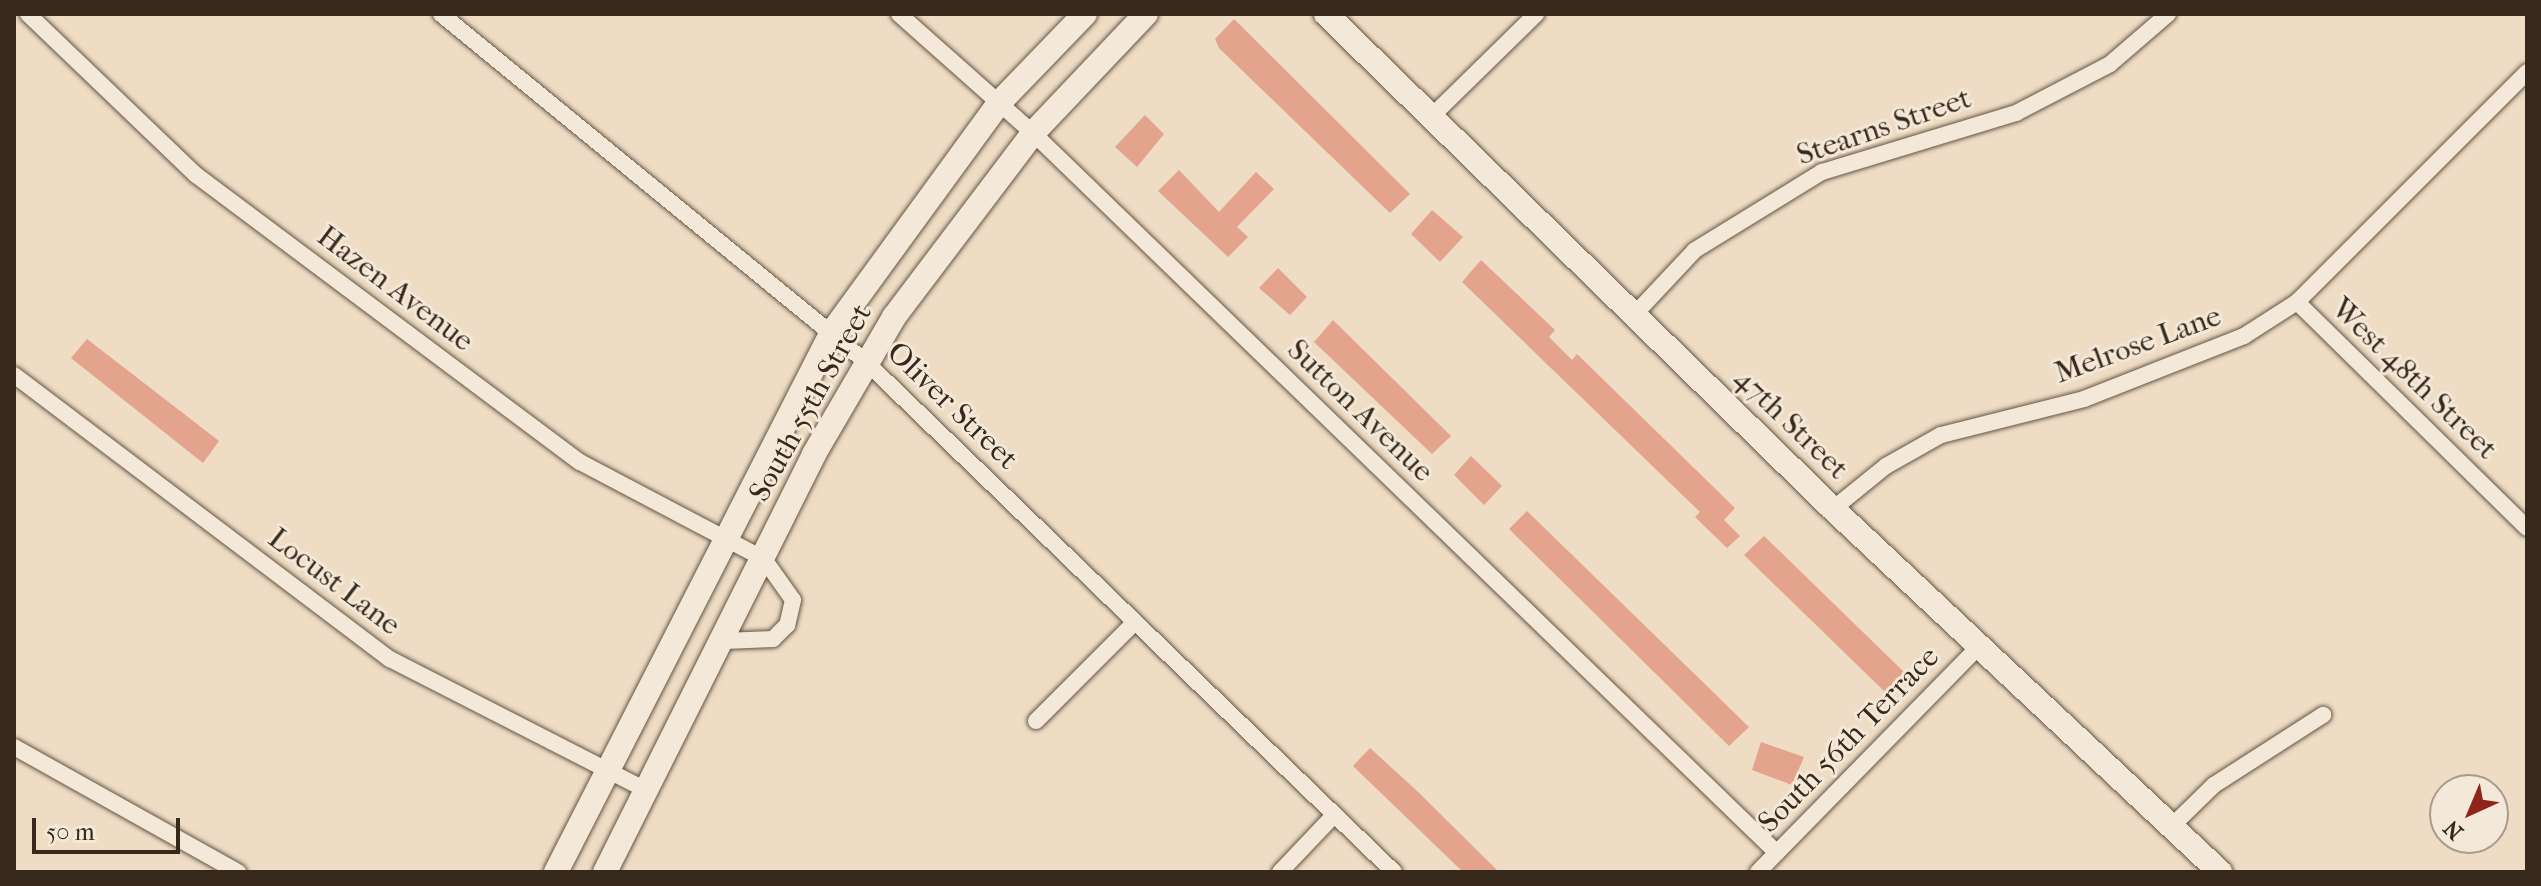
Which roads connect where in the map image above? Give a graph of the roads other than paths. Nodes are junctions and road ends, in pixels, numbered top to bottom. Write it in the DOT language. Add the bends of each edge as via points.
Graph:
graph roads {
  1 [pos="28,14"];
  2 [pos="441,14"];
  3 [pos="899,14"];
  4 [pos="1085,14"];
  5 [pos="1146,14"];
  6 [pos="1326,14"];
  7 [pos="1536,14"];
  8 [pos="2168,14"];
  9 [pos="2527,72"];
  10 [pos="998,104"];
  11 [pos="1432,116"];
  12 [pos="1033,133"];
  13 [pos="2297,302"];
  14 [pos="1634,315"];
  15 [pos="832,332"];
  16 [pos="866,362"];
  17 [pos="14,375"];
  18 [pos="1833,509"];
  19 [pos="2527,528"];
  20 [pos="723,539"];
  21 [pos="764,559"];
  22 [pos="1134,623"];
  23 [pos="724,641"];
  24 [pos="1979,646"];
  25 [pos="2323,715"];
  26 [pos="1036,721"];
  27 [pos="14,747"];
  28 [pos="609,773"];
  29 [pos="648,791"];
  30 [pos="1334,815"];
  31 [pos="2172,826"];
  32 [pos="1777,853"];
  33 [pos="238,872"];
  34 [pos="556,872"];
  35 [pos="605,872"];
  36 [pos="1280,872"];
  37 [pos="1394,872"];
  38 [pos="1758,872"];
  39 [pos="2220,872"];
  1 -- 20 [label="street, Hazen Avenue" via="196,175 580,462"];
  2 -- 15 [label="street, Oliver Street"];
  3 -- 10 [label="street, Sutton Avenue"];
  4 -- 10 [label="street, South 55th Street"];
  5 -- 12 [label="street, South 55th Street"];
  6 -- 11 [label="street, 47th Street"];
  7 -- 11 [label="street"];
  8 -- 14 [label="street, Stearns Street" via="2110,64 2016,113 1822,172 1758,208 1695,250"];
  9 -- 13 [label="street, Melrose Lane"];
  10 -- 12 [label="street, Sutton Avenue"];
  10 -- 15 [label="street, South 55th Street"];
  11 -- 14 [label="street, 47th Street"];
  12 -- 16 [label="street, South 55th Street" via="944,246"];
  12 -- 32 [label="street, Sutton Avenue"];
  13 -- 18 [label="street, Melrose Lane" via="2173,368 1941,435 1886,466"];
  13 -- 19 [label="street, West 48th Street"];
  14 -- 18 [label="street, 47th Street"];
  15 -- 16 [label="street, Oliver Street"];
  15 -- 20 [label="street, South 55th Street"];
  16 -- 21 [label="street, South 55th Street"];
  16 -- 22 [label="street, Oliver Street"];
  17 -- 28 [label="street, Locust Lane" via="390,659"];
  18 -- 24 [label="street, 47th Street"];
  20 -- 21 [label="street, Hazen Avenue"];
  20 -- 28 [label="street, South 55th Street"];
  21 -- 23 [label="street, South 55th Street"];
  21 -- 23 [label="street" via="793,600 787,625 773,639"];
  22 -- 26 [label="street"];
  22 -- 30 [label="street, Oliver Street"];
  23 -- 29 [label="street, South 55th Street"];
  24 -- 31 [label="street, 47th Street"];
  24 -- 32 [label="street, South 56th Terrace"];
  25 -- 31 [label="street" via="2214,785"];
  27 -- 33 [label="street"];
  28 -- 29 [label="street, Locust Lane"];
  28 -- 34 [label="street, South 55th Street"];
  29 -- 35 [label="street, South 55th Street"];
  30 -- 36 [label="street"];
  30 -- 37 [label="street, Oliver Street"];
  31 -- 39 [label="street, 47th Street"];
  32 -- 38 [label="street, South 56th Terrace"];
}
